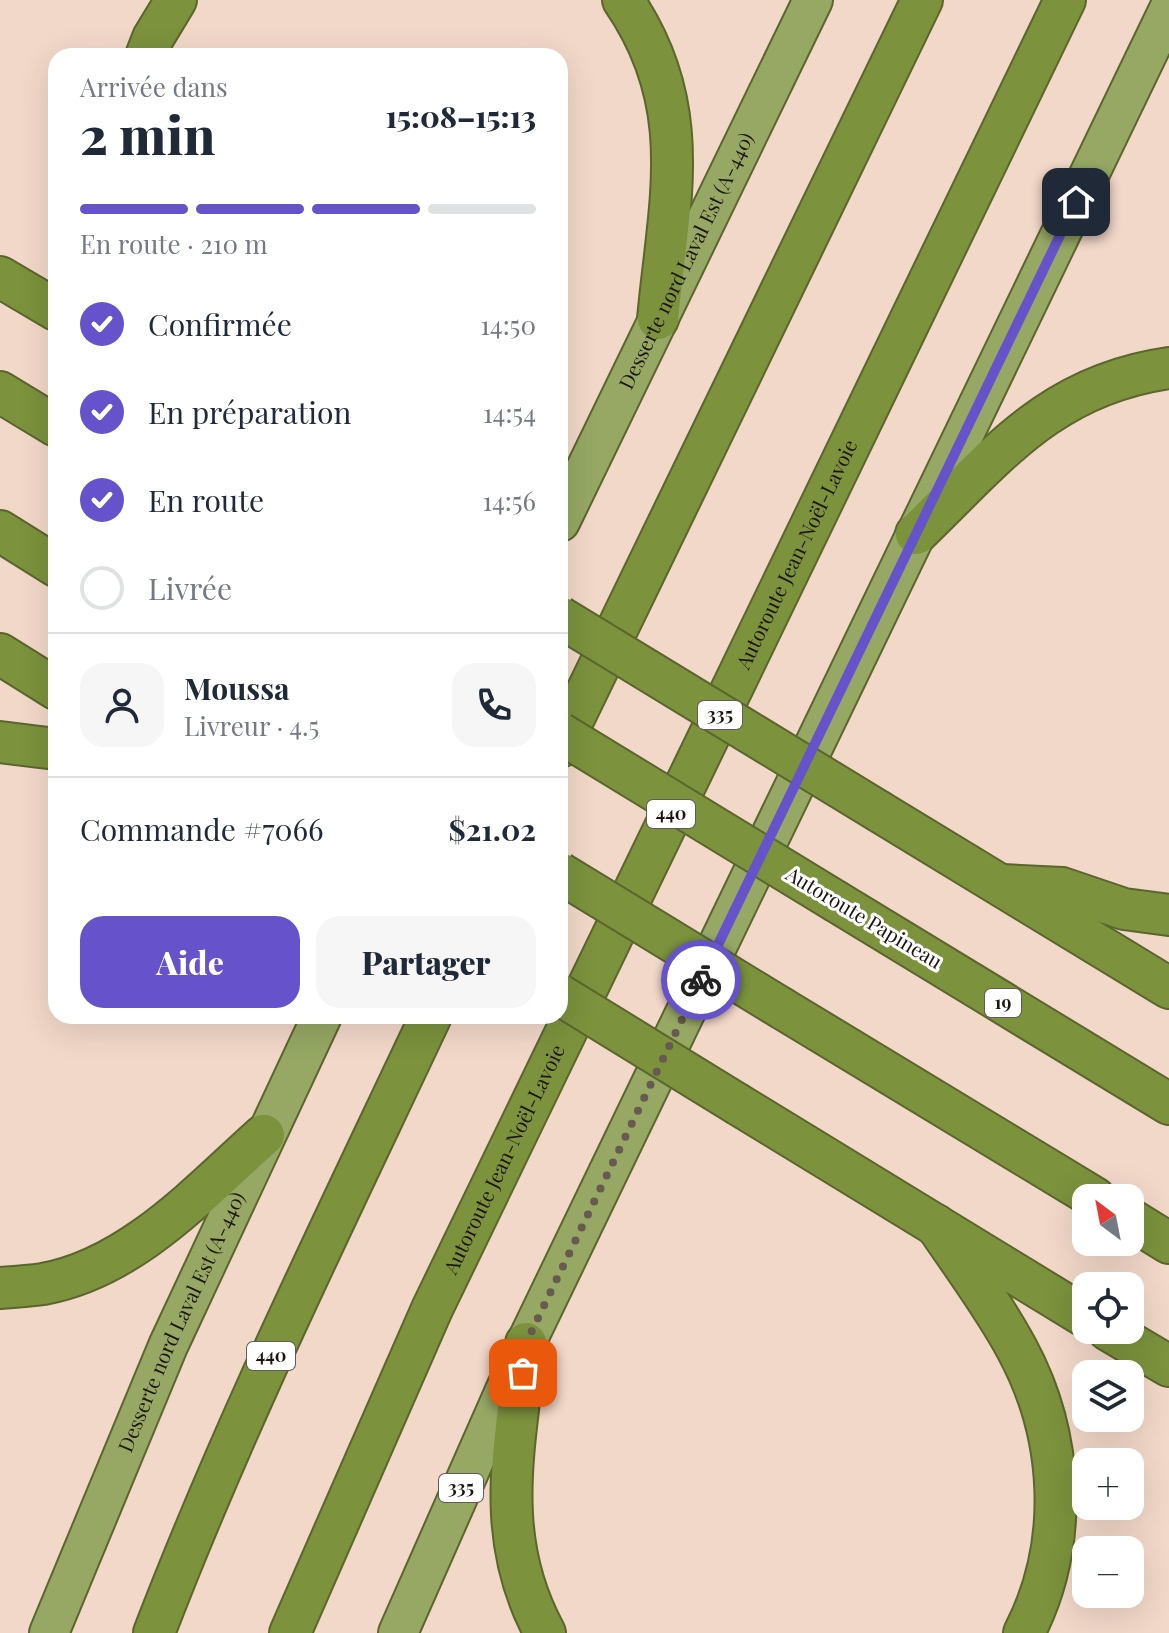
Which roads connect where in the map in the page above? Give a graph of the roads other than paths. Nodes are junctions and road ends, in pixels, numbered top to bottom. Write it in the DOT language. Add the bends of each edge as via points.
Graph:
graph roads {
  1 [pos="176,0"];
  2 [pos="623,0"];
  3 [pos="813,0"];
  4 [pos="922,0"];
  5 [pos="1065,0"];
  6 [pos="1169,9"];
  7 [pos="149,48"];
  8 [pos="0,277"];
  9 [pos="48,305"];
  10 [pos="658,319"];
  11 [pos="1169,368"];
  12 [pos="0,392"];
  13 [pos="48,421"];
  14 [pos="568,505"];
  15 [pos="0,531"];
  16 [pos="916,534"];
  17 [pos="48,561"];
  18 [pos="568,622"];
  19 [pos="0,654"];
  20 [pos="48,684"];
  21 [pos="568,730"];
  22 [pos="568,738"];
  23 [pos="0,742"];
  24 [pos="48,748"];
  25 [pos="568,878"];
  26 [pos="998,885"];
  27 [pos="1169,915"];
  28 [pos="1169,988"];
  29 [pos="568,1000"];
  30 [pos="318,1024"];
  31 [pos="427,1024"];
  32 [pos="1169,1104"];
  33 [pos="264,1135"];
  34 [pos="1072,1184"];
  35 [pos="936,1225"];
  36 [pos="1144,1228"];
  37 [pos="1169,1243"];
  38 [pos="0,1288"];
  39 [pos="1072,1308"];
  40 [pos="526,1343"];
  41 [pos="1132,1344"];
  42 [pos="1169,1366"];
  43 [pos="49,1633"];
  44 [pos="154,1633"];
  45 [pos="290,1633"];
  46 [pos="398,1633"];
  47 [pos="545,1633"];
  48 [pos="1024,1633"];
  1 -- 7 [label="highway"];
  2 -- 10 [label="highway" via="653,53 671,119 672,181"];
  3 -- 10 [label="highway, Desserte nord Laval Est (A-440)"];
  4 -- 21 [label="highway"];
  5 -- 45 [label="highway, Autoroute Jean-Noël-Lavoie / 440" via="432,1309"];
  6 -- 16 [label="highway"];
  8 -- 9 [label="highway"];
  10 -- 14 [label="highway, Desserte nord Laval Est (A-440)"];
  11 -- 16 [label="highway, 335" via="1102,384 1052,409"];
  12 -- 13 [label="highway"];
  15 -- 17 [label="highway"];
  16 -- 40 [label="highway, 335"];
  18 -- 26 [label="highway, 335, bridge"];
  19 -- 20 [label="highway"];
  22 -- 32 [label="highway, Autoroute Papineau / 19, bridge"];
  23 -- 24 [label="highway"];
  25 -- 34 [label="highway, bridge"];
  26 -- 27 [label="highway, 335" via="1062,888 1124,909"];
  26 -- 28 [label="highway"];
  29 -- 35 [label="highway, bridge"];
  30 -- 33 [label="highway, Desserte nord Laval Est (A-440)"];
  31 -- 44 [label="highway, 440" via="298,1296"];
  33 -- 38 [label="highway" via="127,1249 44,1284"];
  33 -- 43 [label="highway, Desserte nord Laval Est (A-440)" via="163,1358"];
  35 -- 39 [label="highway"];
  35 -- 48 [label="highway" via="1017,1347 1050,1440 1057,1487 1054,1536 1045,1583"];
  36 -- 37 [label="highway"];
  40 -- 46 [label="highway, 335"];
  40 -- 47 [label="highway" via="510,1524 523,1584"];
  41 -- 42 [label="highway"];
}
